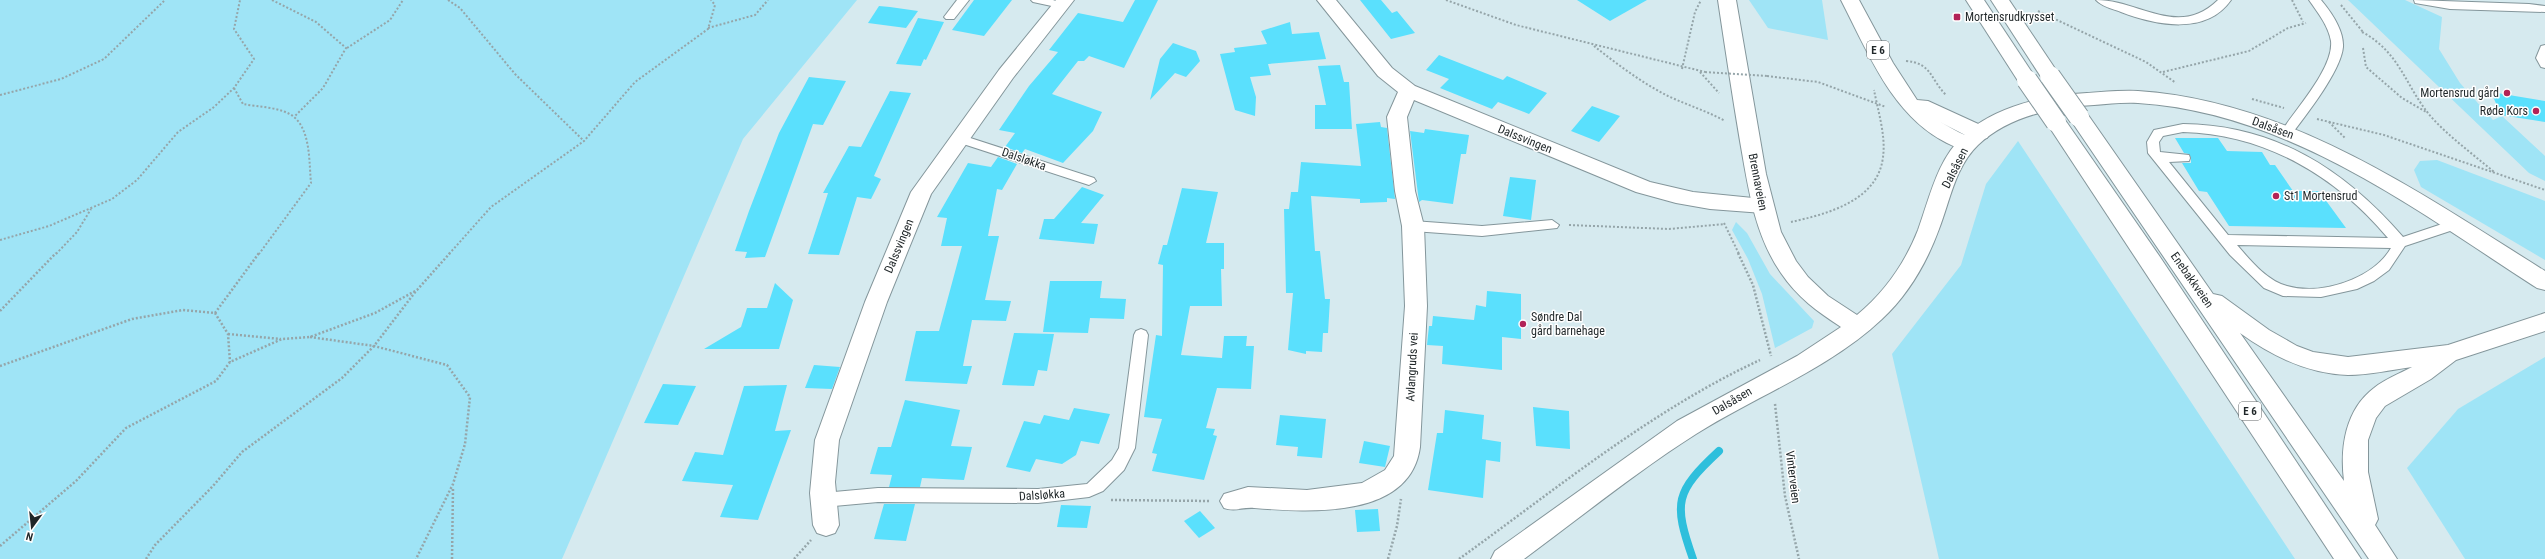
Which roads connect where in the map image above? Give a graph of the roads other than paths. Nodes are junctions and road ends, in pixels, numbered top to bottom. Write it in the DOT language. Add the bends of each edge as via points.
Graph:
graph roads {
  1 [pos="963,0"];
  2 [pos="1037,0"];
  3 [pos="1326,0"];
  4 [pos="1727,0"];
  5 [pos="1850,0"];
  6 [pos="1975,0"];
  7 [pos="2000,0"];
  8 [pos="2102,0"];
  9 [pos="2225,0"];
  10 [pos="2315,0"];
  11 [pos="2419,1"];
  12 [pos="1063,2"];
  13 [pos="2545,9"];
  14 [pos="950,17"];
  15 [pos="2545,49"];
  16 [pos="2545,64"];
  17 [pos="1408,90"];
  18 [pos="2287,132"];
  19 [pos="958,138"];
  20 [pos="1973,139"];
  21 [pos="2296,157"];
  22 [pos="2159,158"];
  23 [pos="2184,158"];
  24 [pos="2274,158"];
  25 [pos="1089,181"];
  26 [pos="1763,206"];
  27 [pos="1552,225"];
  28 [pos="2454,225"];
  29 [pos="1413,226"];
  30 [pos="2226,240"];
  31 [pos="2400,243"];
  32 [pos="2545,282"];
  33 [pos="2199,291"];
  34 [pos="2545,322"];
  35 [pos="1858,327"];
  36 [pos="1141,335"];
  37 [pos="2448,354"];
  38 [pos="823,500"];
  39 [pos="1232,501"];
  40 [pos="826,525"];
  41 [pos="2377,549"];
  42 [pos="1504,559"];
  43 [pos="2348,559"];
  1 -- 14 [label="lane"];
  2 -- 12 [label="lane, Dalssvingen"];
  3 -- 17 [label="main road, Dalssvingen" via="1385,72"];
  4 -- 26 [label="main road, Brennaveien"];
  5 -- 20 [label="main road, E 6" via="1907,98 1925,121"];
  6 -- 43 [label="main road, Enebakkveien / E 6, bridge"];
  7 -- 33 [label="main road, Enebakkveien / E 6, bridge"];
  8 -- 9 [label="lane" via="2118,8 2166,20 2188,20 2206,16 2221,6"];
  10 -- 18 [label="lane" via="2334,30 2336,52 2328,72"];
  11 -- 13 [label="lane" via="2445,7 2512,5"];
  12 -- 19 [label="main road, Dalssvingen"];
  15 -- 16 [label="lane" via="2542,58"];
  17 -- 26 [label="main road, Dalssvingen" via="1650,190 1700,201"];
  17 -- 29 [label="main road, Avlangruds vei" via="1397,117 1397,128"];
  18 -- 20 [label="main road, Dalsåsen" via="2198,106 2156,100 2113,98 2081,99 2030,109 1996,122"];
  18 -- 28 [label="main road, Dalsåsen" via="2339,156"];
  19 -- 25 [label="lane, Dalsløkka"];
  19 -- 38 [label="main road, Dalssvingen" via="921,192 866,328 827,440 822,462"];
  20 -- 35 [label="main road, Dalsåsen" via="1949,176 1912,263 1892,294"];
  21 -- 22 [label="lane" via="2234,134 2194,128 2158,133 2153,142 2154,152"];
  21 -- 24 [label="lane"];
  21 -- 31 [label="lane" via="2320,170 2360,199"];
  22 -- 23 [label="lane"];
  22 -- 30 [label="lane"];
  26 -- 35 [label="main road, Brennaveien" via="1777,249 1800,283 1821,302"];
  27 -- 29 [label="lane" via="1482,231"];
  28 -- 31 [label="lane"];
  28 -- 32 [label="main road, Dalsåsen"];
  29 -- 39 [label="main road, Avlangruds vei" via="1416,306 1408,447 1404,465 1386,483 1353,497 1335,500 1246,497"];
  30 -- 31 [label="lane"];
  30 -- 31 [label="lane" via="2266,283 2283,291 2308,293 2360,284 2394,257"];
  33 -- 37 [label="main road, E 6" via="2262,336 2310,361 2335,366 2360,366"];
  33 -- 41 [label="main road, Enebakkveien / E 6"];
  34 -- 37 [label="main road, E 6"];
  35 -- 42 [label="main road, Dalsåsen" via="1826,350 1687,427"];
  36 -- 38 [label="lane, Dalsløkka" via="1127,448 1111,474 1089,490 1038,496 878,495"];
  37 -- 41 [label="main road, E 6" via="2378,398 2364,412 2356,427 2357,489"];
  38 -- 40 [label="main road, Dalssvingen"];
}
